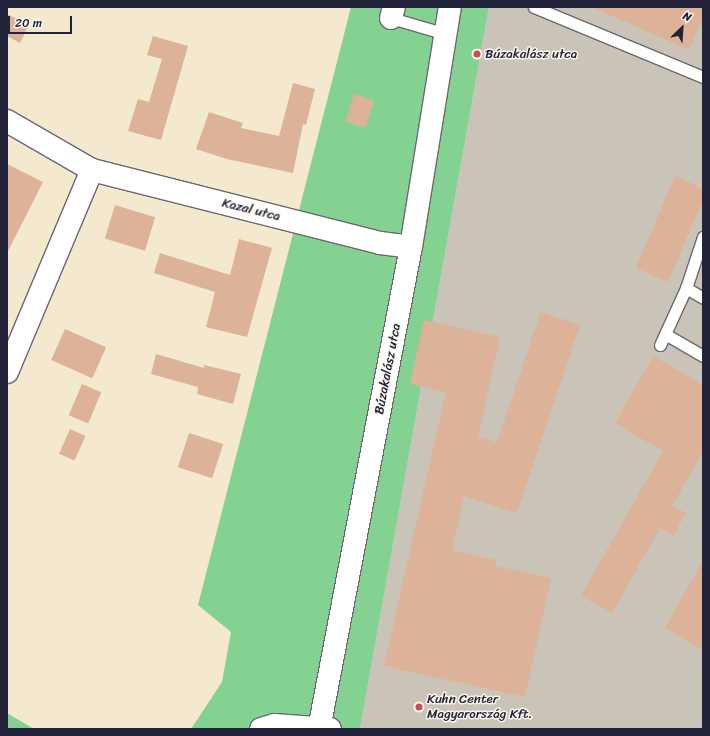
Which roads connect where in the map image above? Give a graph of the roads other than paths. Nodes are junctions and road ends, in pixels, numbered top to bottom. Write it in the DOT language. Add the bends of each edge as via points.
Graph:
graph roads {
  1 [pos="450,7"];
  2 [pos="534,7"];
  3 [pos="392,13"];
  4 [pos="446,34"];
  5 [pos="703,77"];
  6 [pos="7,121"];
  7 [pos="92,170"];
  8 [pos="703,237"];
  9 [pos="412,248"];
  10 [pos="686,288"];
  11 [pos="703,298"];
  12 [pos="665,334"];
  13 [pos="660,346"];
  14 [pos="703,356"];
  15 [pos="7,372"];
  16 [pos="261,729"];
  17 [pos="323,729"];
  1 -- 4 [label="street, Búzakalász utca"];
  2 -- 5 [label="lane"];
  3 -- 4 [label="lane"];
  4 -- 9 [label="street, Búzakalász utca"];
  6 -- 7 [label="street, Kazal utca"];
  7 -- 9 [label="street, Kazal utca" via="380,243"];
  7 -- 15 [label="street"];
  8 -- 10 [label="lane"];
  9 -- 17 [label="street, Búzakalász utca"];
  10 -- 11 [label="lane"];
  10 -- 12 [label="lane"];
  12 -- 13 [label="lane"];
  12 -- 14 [label="lane"];
  16 -- 17 [label="street" via="274,726"];
}
